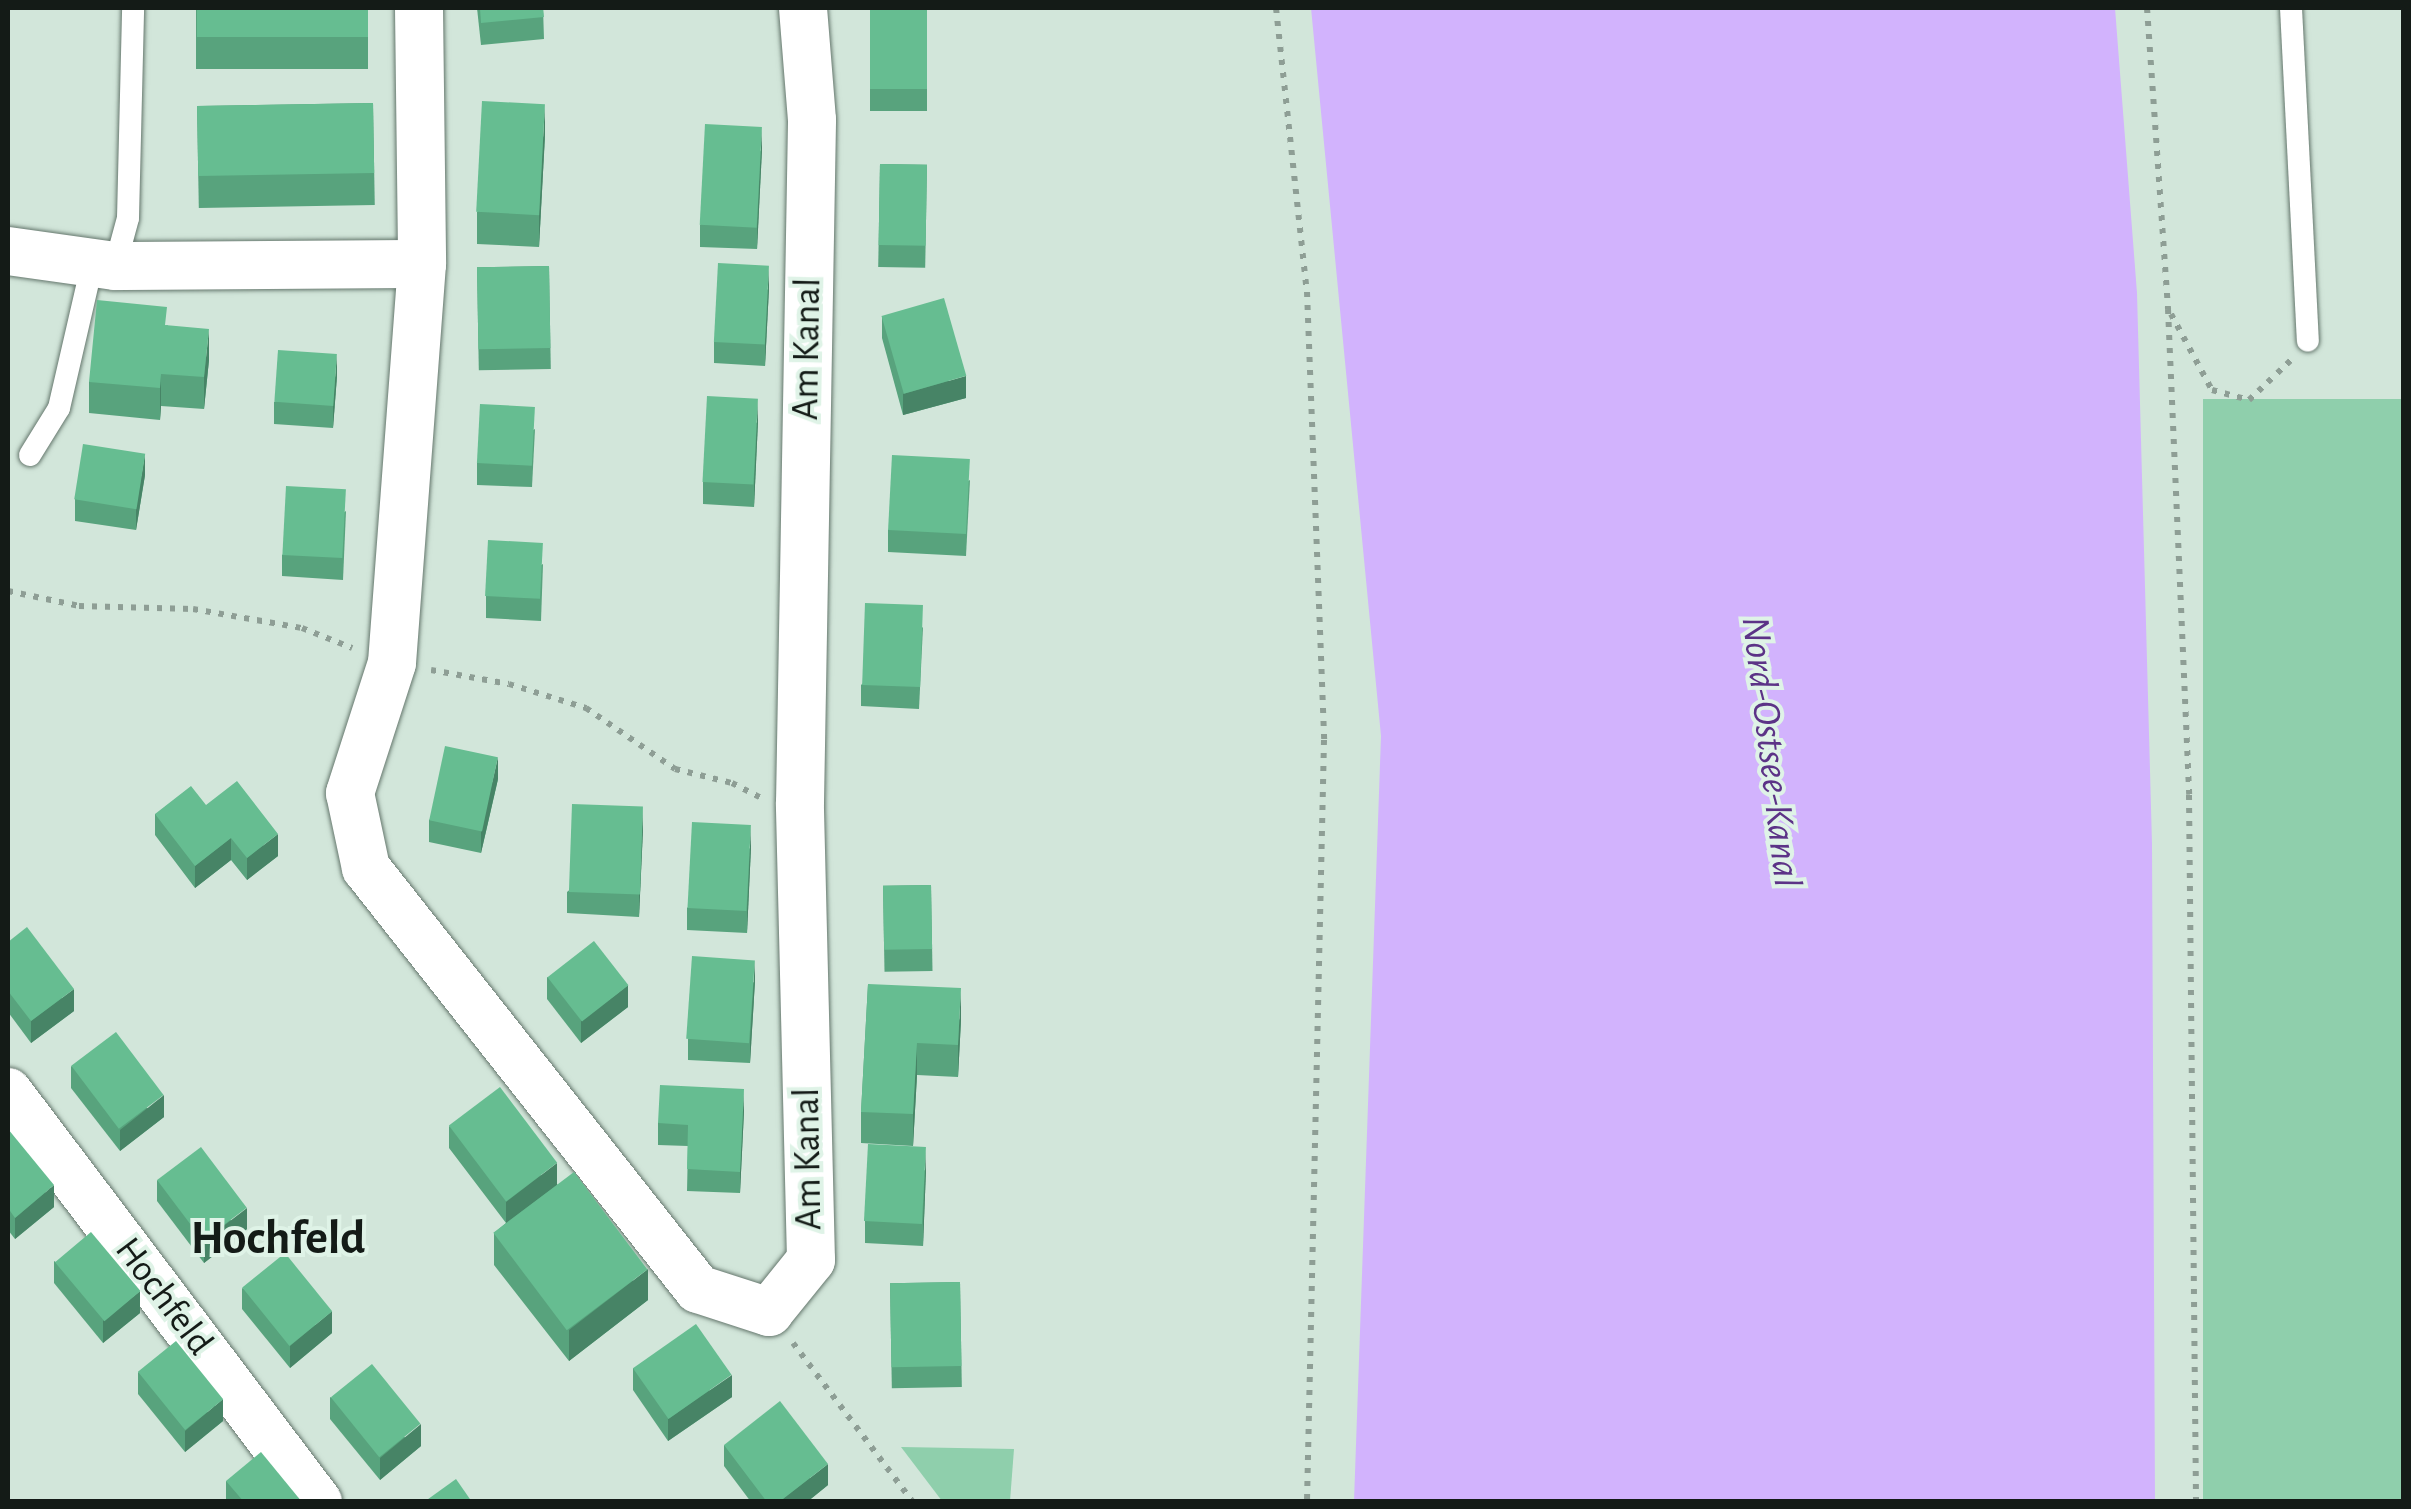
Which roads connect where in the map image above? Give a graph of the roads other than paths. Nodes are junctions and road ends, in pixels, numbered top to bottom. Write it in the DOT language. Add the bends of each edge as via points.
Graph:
graph roads {
  1 [pos="133,8"];
  2 [pos="419,8"];
  3 [pos="803,8"];
  4 [pos="2291,8"];
  5 [pos="8,251"];
  6 [pos="422,264"];
  7 [pos="104,265"];
  8 [pos="2308,341"];
  9 [pos="30,455"];
  10 [pos="8,1092"];
  11 [pos="318,1502"];
  1 -- 7 [label="lane" via="128,218"];
  2 -- 6 [label="street"];
  3 -- 6 [label="street, Am Kanal" via="812,120 800,803 811,1260 769,1312 698,1289 366,868 350,793 392,663"];
  4 -- 8 [label="lane"];
  5 -- 7 [label="street"];
  6 -- 7 [label="street"];
  7 -- 9 [label="lane" via="59,408"];
  10 -- 11 [label="street, Hochfeld"];
}
